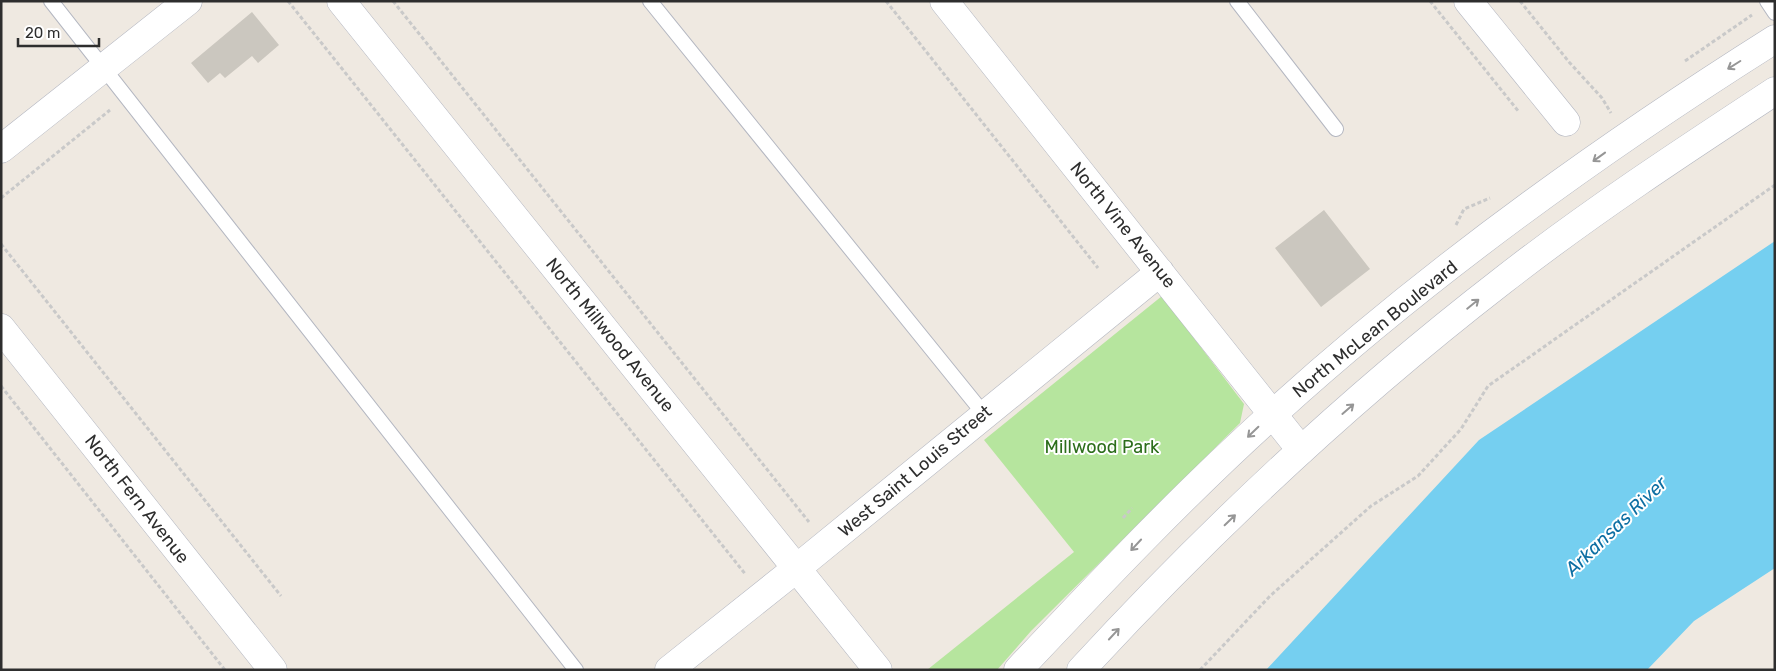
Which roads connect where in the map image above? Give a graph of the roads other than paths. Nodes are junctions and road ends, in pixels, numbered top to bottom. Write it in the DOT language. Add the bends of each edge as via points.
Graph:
graph roads {
  1 [pos="51,1"];
  2 [pos="188,1"];
  3 [pos="341,1"];
  4 [pos="650,1"];
  5 [pos="944,1"];
  6 [pos="1237,1"];
  7 [pos="1468,1"];
  8 [pos="1767,1"];
  9 [pos="1775,13"];
  10 [pos="1775,39"];
  11 [pos="104,68"];
  12 [pos="1775,90"];
  13 [pos="1566,122"];
  14 [pos="1336,129"];
  15 [pos="1,149"];
  16 [pos="1160,272"];
  17 [pos="1,328"];
  18 [pos="1273,413"];
  19 [pos="984,414"];
  20 [pos="1302,450"];
  21 [pos="797,568"];
  22 [pos="273,670"];
  23 [pos="576,670"];
  24 [pos="669,670"];
  25 [pos="878,670"];
  26 [pos="1018,670"];
  27 [pos="1081,670"];
  1 -- 11 [label="lane"];
  2 -- 11 [label="street"];
  3 -- 21 [label="street, North Millwood Avenue"];
  4 -- 19 [label="lane"];
  5 -- 16 [label="street, North Vine Avenue"];
  6 -- 14 [label="lane"];
  7 -- 13 [label="street"];
  8 -- 9 [label="lane"];
  10 -- 18 [label="street, North McLean Boulevard, one-way" via="1678,100 1516,216"];
  11 -- 15 [label="street"];
  11 -- 23 [label="lane"];
  20 -- 12 [label="street, one-way" via="1399,364 1503,280 1648,175"];
  16 -- 18 [label="street, North Vine Avenue"];
  16 -- 19 [label="street, West Saint Louis Street"];
  17 -- 22 [label="street, North Fern Avenue"];
  18 -- 20 [label="street, North Vine Avenue"];
  18 -- 26 [label="street, North McLean Boulevard, one-way" via="1148,532"];
  19 -- 21 [label="street, West Saint Louis Street"];
  27 -- 20 [label="street, one-way" via="1126,621"];
  21 -- 24 [label="street, West Saint Louis Street"];
  21 -- 25 [label="street, North Millwood Avenue"];
}
